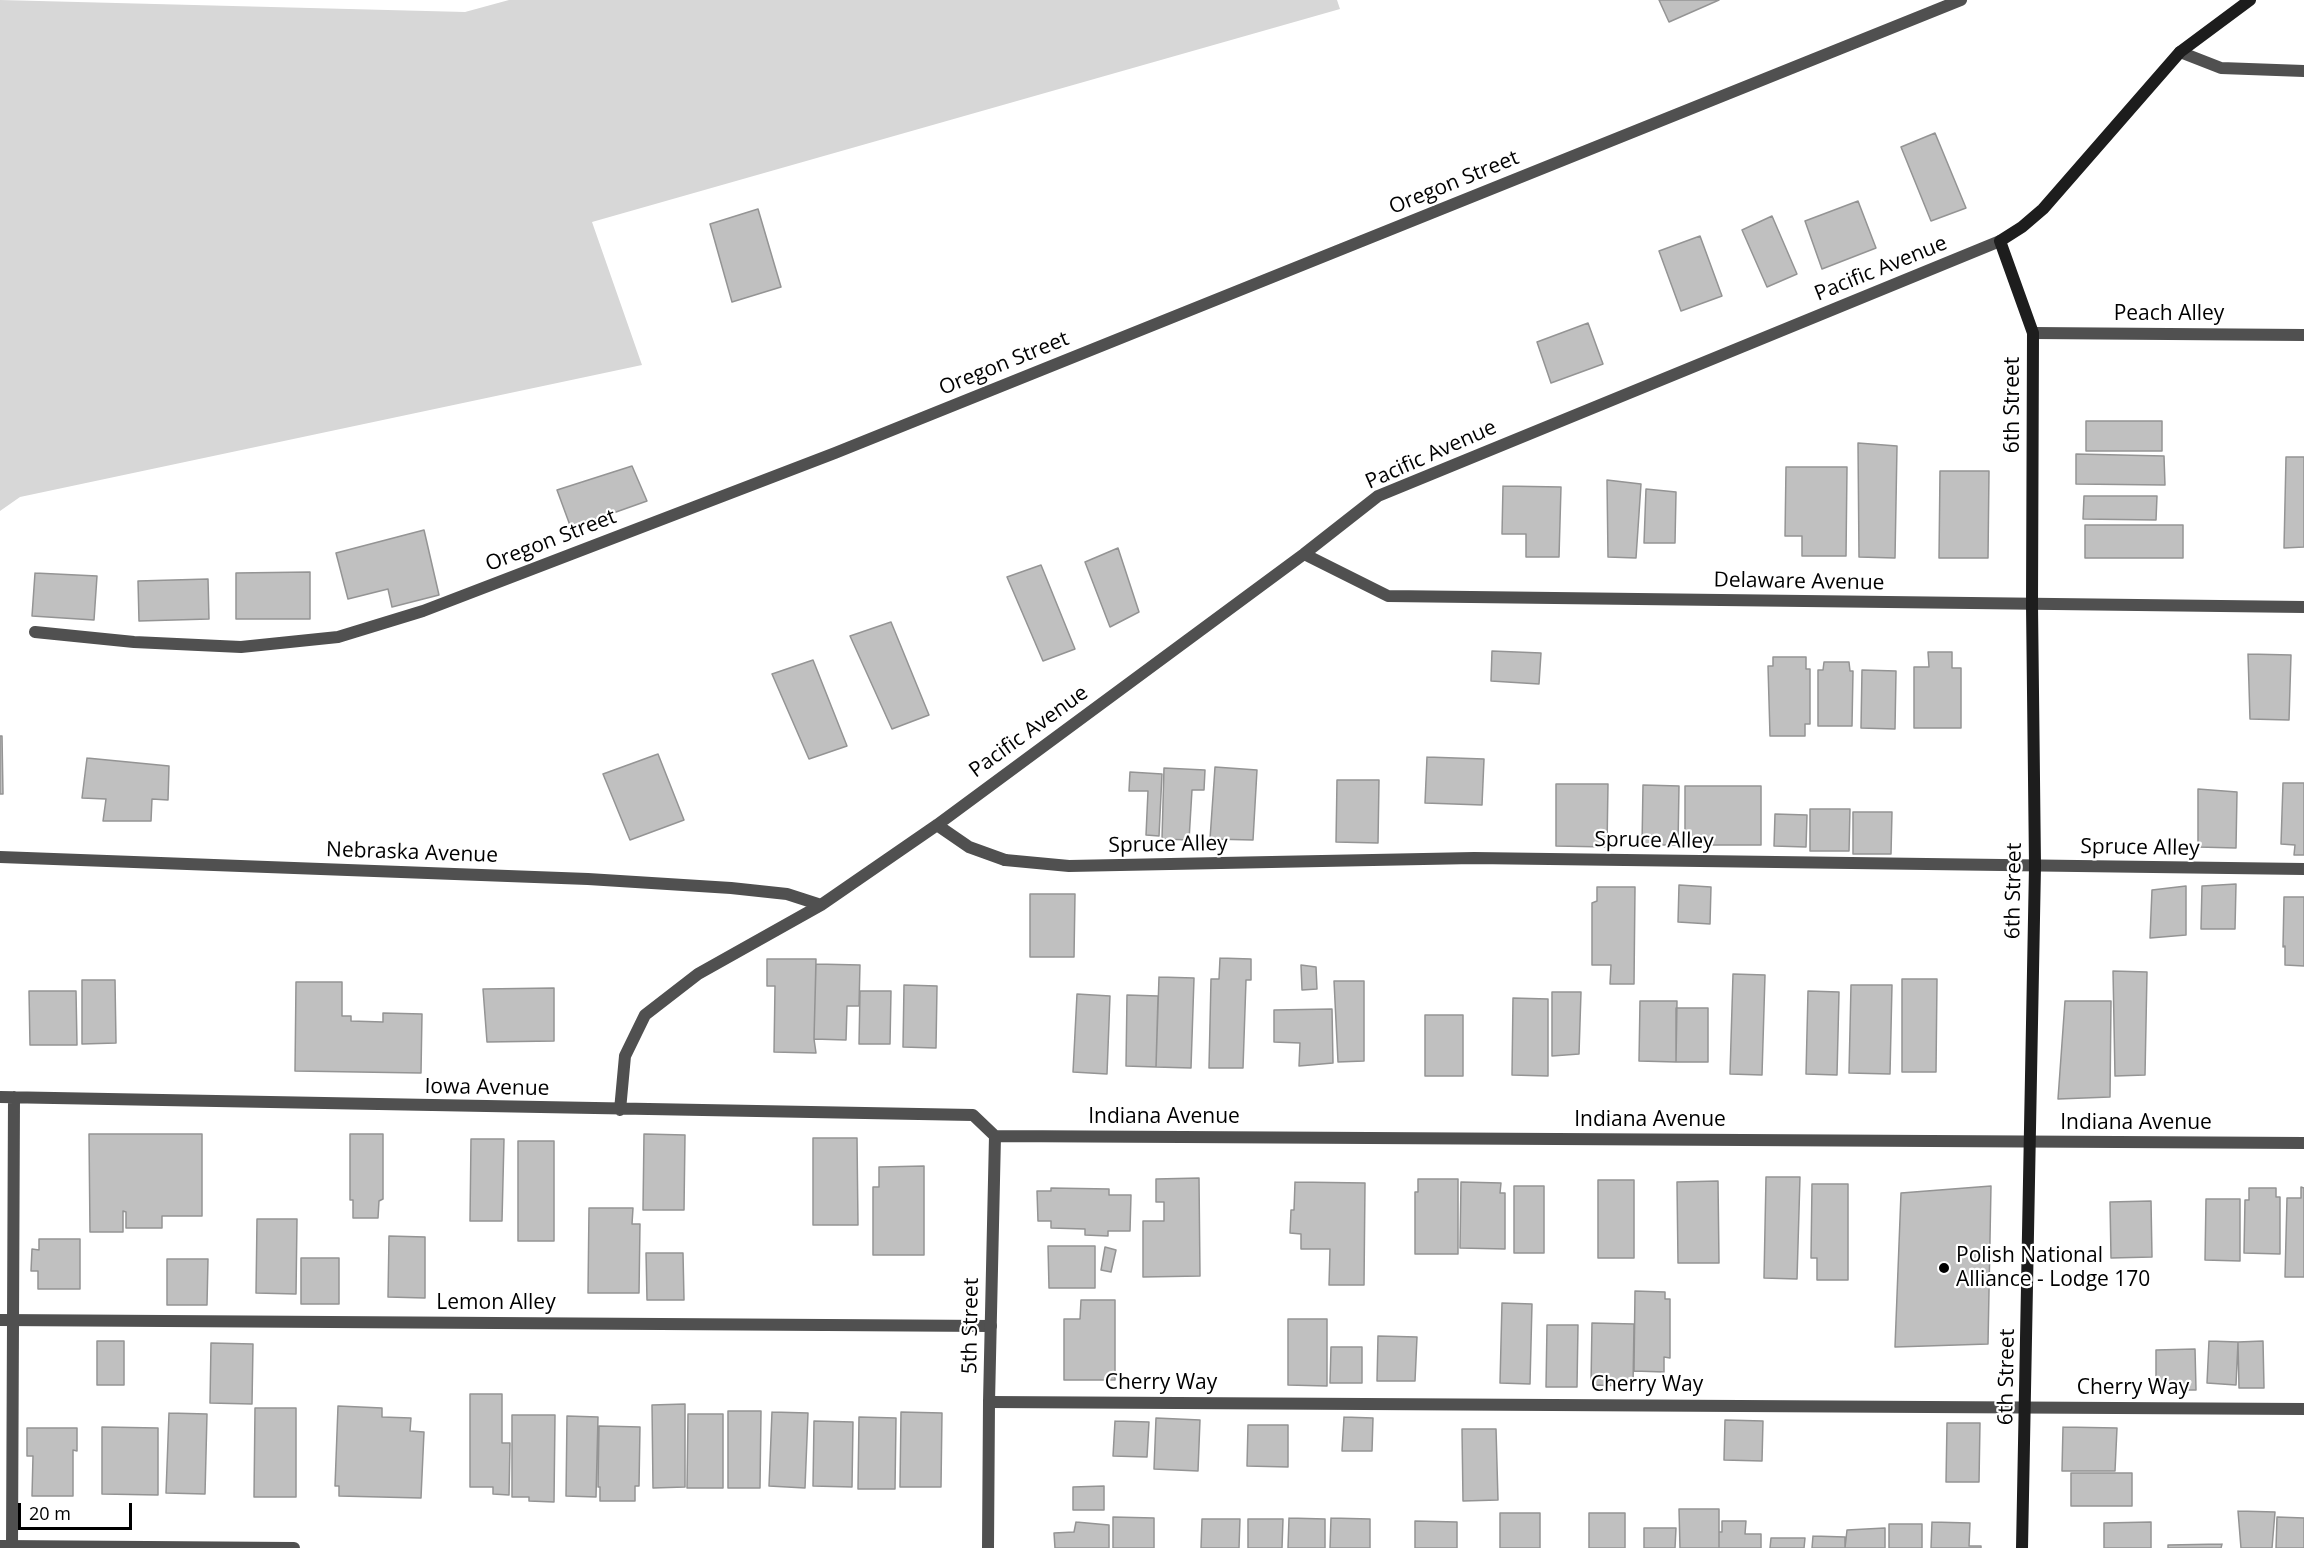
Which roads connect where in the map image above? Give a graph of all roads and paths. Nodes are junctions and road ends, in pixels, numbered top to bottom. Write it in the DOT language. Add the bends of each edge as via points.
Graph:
graph roads {
  1 [pos="1961,0"];
  2 [pos="2250,0"];
  3 [pos="2180,52"];
  4 [pos="2304,71"];
  5 [pos="2000,241"];
  6 [pos="2033,333"];
  7 [pos="2304,335"];
  8 [pos="1304,554"];
  9 [pos="2032,604"];
  10 [pos="2304,608"];
  11 [pos="35,632"];
  12 [pos="937,825"];
  13 [pos="0,857"];
  14 [pos="2035,866"];
  15 [pos="2304,869"];
  16 [pos="821,904"];
  17 [pos="0,1098"];
  18 [pos="14,1098"];
  19 [pos="620,1110"];
  20 [pos="995,1136"];
  21 [pos="2030,1142"];
  22 [pos="2304,1143"];
  23 [pos="6,1320"];
  24 [pos="991,1326"];
  25 [pos="989,1402"];
  26 [pos="2026,1407"];
  27 [pos="2304,1409"];
  28 [pos="6,1546"];
  29 [pos="294,1548"];
  30 [pos="988,1548"];
  31 [pos="2022,1548"];
  1 -- 11 [label="street, Oregon Street" via="834,453 423,611 338,637 241,647"];
  2 -- 3 [label="street, Pacific Avenue"];
  3 -- 4 [label="street" via="2221,68"];
  3 -- 5 [label="street, Pacific Avenue" via="2043,209"];
  5 -- 6 [label="street, 6th Street"];
  5 -- 8 [label="street, Pacific Avenue" via="1378,496"];
  6 -- 7 [label="street, Peach Alley"];
  6 -- 9 [label="street, 6th Street"];
  8 -- 9 [label="street, Delaware Avenue" via="1388,596"];
  8 -- 12 [label="street, Pacific Avenue"];
  9 -- 10 [label="street, Delaware Avenue"];
  9 -- 14 [label="street, 6th Street"];
  12 -- 14 [label="street, Spruce Alley" via="969,847 1005,860 1069,867 1474,858"];
  12 -- 16 [label="street, Pacific Avenue"];
  13 -- 16 [label="street, Nebraska Avenue" via="612,880 787,894"];
  14 -- 15 [label="street, Spruce Alley"];
  14 -- 21 [label="street, 6th Street"];
  16 -- 19 [label="street, Pacific Avenue" via="698,974 645,1015 625,1056"];
  17 -- 18 [label="street, Iowa Avenue"];
  18 -- 19 [label="street, Iowa Avenue"];
  18 -- 23 [label="street"];
  19 -- 20 [label="street, Iowa Avenue" via="973,1115"];
  20 -- 21 [label="street, Indiana Avenue"];
  20 -- 24 [label="street, 5th Street"];
  21 -- 22 [label="street, Indiana Avenue"];
  21 -- 26 [label="street, 6th Street"];
  23 -- 24 [label="street, Lemon Alley"];
  23 -- 28 [label="street"];
  24 -- 25 [label="street, 5th Street"];
  25 -- 26 [label="street, Cherry Way"];
  25 -- 30 [label="street, 5th Street"];
  26 -- 27 [label="street, Cherry Way"];
  26 -- 31 [label="street, 6th Street"];
  28 -- 29 [label="street"];
}
